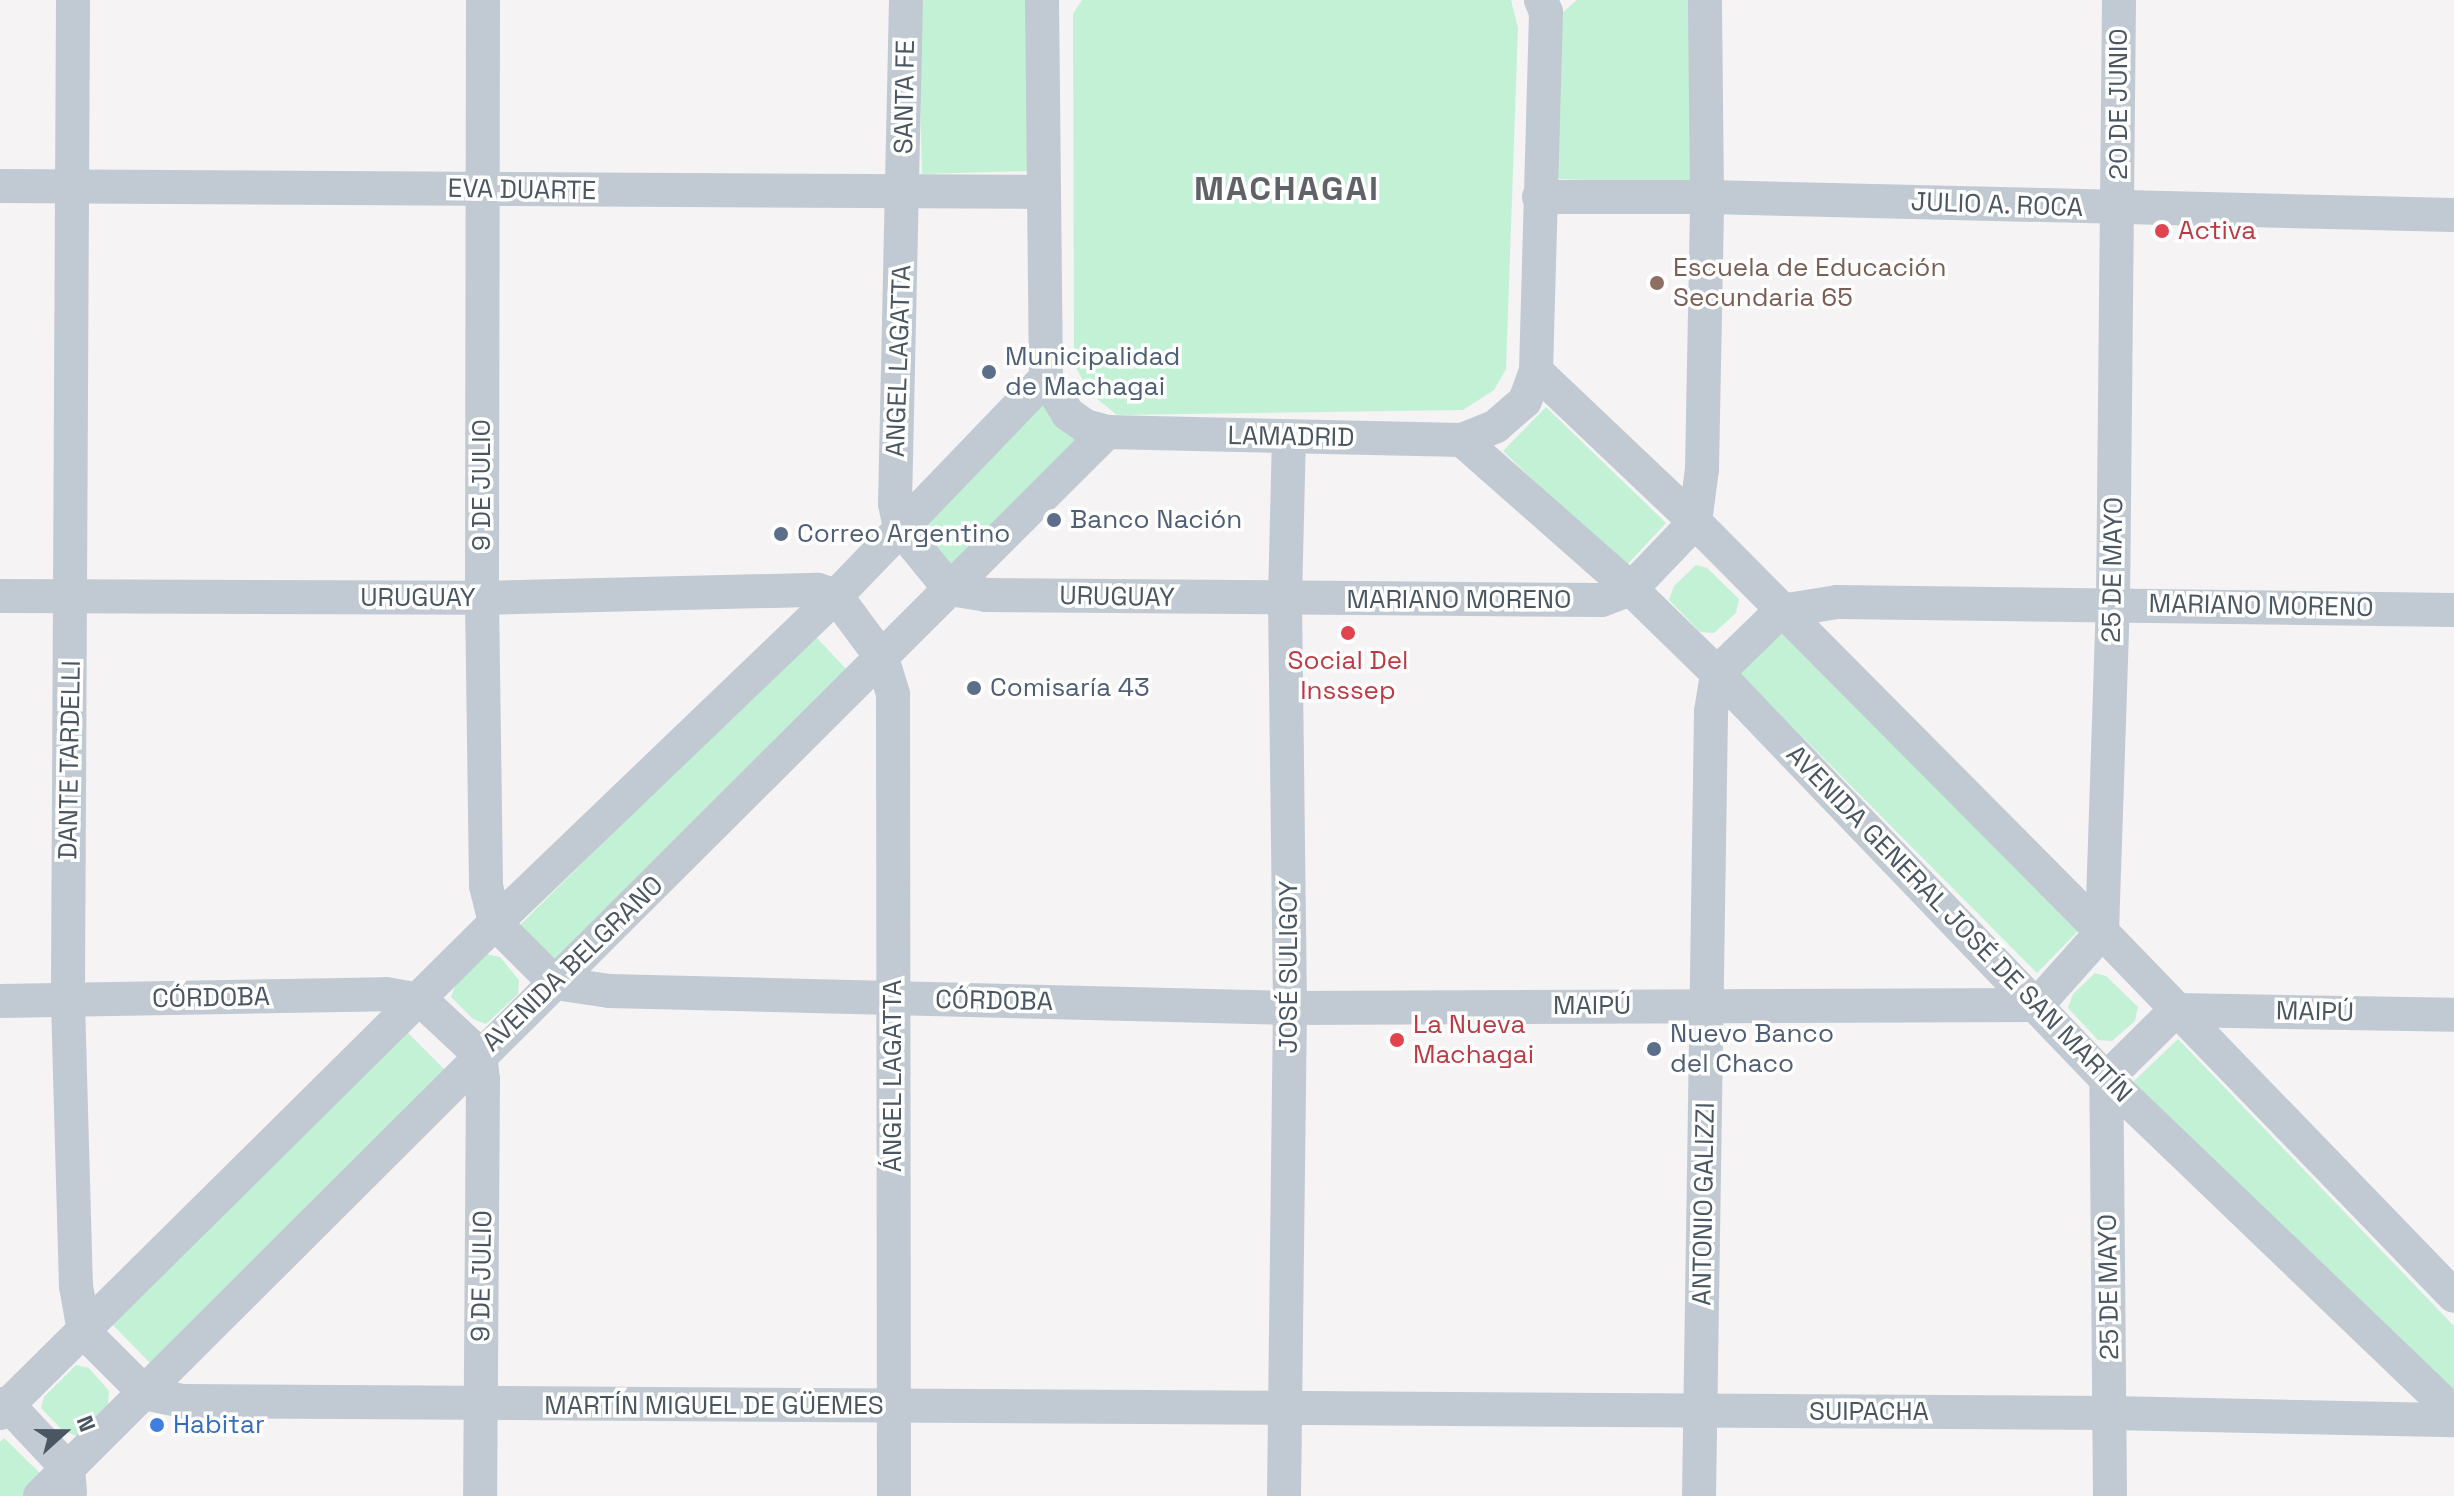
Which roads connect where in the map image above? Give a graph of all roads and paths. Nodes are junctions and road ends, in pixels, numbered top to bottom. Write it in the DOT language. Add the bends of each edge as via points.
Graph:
graph roads {
  1 [pos="73,0"];
  2 [pos="483,0"];
  3 [pos="906,0"];
  4 [pos="1042,0"];
  5 [pos="1705,0"];
  6 [pos="2119,0"];
  7 [pos="1548,4"];
  8 [pos="0,186"];
  9 [pos="73,187"];
  10 [pos="483,189"];
  11 [pos="1043,192"];
  12 [pos="904,194"];
  13 [pos="1539,197"];
  14 [pos="1707,197"];
  15 [pos="2118,208"];
  16 [pos="2454,215"];
  17 [pos="1536,371"];
  18 [pos="1046,378"];
  19 [pos="1107,432"];
  20 [pos="1289,438"];
  21 [pos="1462,440"];
  22 [pos="1695,522"];
  23 [pos="900,528"];
  24 [pos="950,589"];
  25 [pos="1631,589"];
  26 [pos="0,596"];
  27 [pos="72,596"];
  28 [pos="836,596"];
  29 [pos="482,598"];
  30 [pos="1285,599"];
  31 [pos="2113,603"];
  32 [pos="2454,610"];
  33 [pos="1781,611"];
  34 [pos="882,658"];
  35 [pos="1717,673"];
  36 [pos="495,923"];
  37 [pos="2102,932"];
  38 [pos="555,983"];
  39 [pos="893,998"];
  40 [pos="421,1000"];
  41 [pos="0,1001"];
  42 [pos="68,1002"];
  43 [pos="2037,1005"];
  44 [pos="1706,1006"];
  45 [pos="1290,1008"];
  46 [pos="2176,1010"];
  47 [pos="2454,1015"];
  48 [pos="480,1055"];
  49 [pos="2106,1079"];
  50 [pos="2454,1296"];
  51 [pos="84,1332"];
  52 [pos="145,1393"];
  53 [pos="480,1404"];
  54 [pos="3,1407"];
  55 [pos="894,1407"];
  56 [pos="1285,1410"];
  57 [pos="1701,1412"];
  58 [pos="2110,1413"];
  59 [pos="2454,1413"];
  60 [pos="2454,1420"];
  61 [pos="69,1482"];
  62 [pos="40,1496"];
  63 [pos="480,1496"];
  64 [pos="894,1496"];
  65 [pos="1284,1496"];
  66 [pos="1699,1496"];
  67 [pos="2110,1496"];
  1 -- 9 [label="street, DANTE TARDELLI"];
  2 -- 10 [label="street, 9 DE JULIO"];
  3 -- 12 [label="street, SANTA FE"];
  4 -- 11 [label="street"];
  5 -- 14 [label="street"];
  6 -- 15 [label="street, 20 DE JUNIO"];
  7 -- 13 [label="street"];
  8 -- 9 [label="street, EVA DUARTE"];
  9 -- 10 [label="street, EVA DUARTE"];
  9 -- 27 [label="street, DANTE TARDELLI"];
  10 -- 12 [label="street, EVA DUARTE"];
  10 -- 29 [label="street, 9 DE JULIO"];
  11 -- 12 [label="street, EVA DUARTE"];
  11 -- 18 [label="street"];
  12 -- 23 [label="street, ANGEL LAGATTA" via="895,504"];
  13 -- 14 [label="street, JULIO A. ROCA"];
  13 -- 17 [label="street"];
  14 -- 15 [label="street, JULIO A. ROCA"];
  14 -- 22 [label="street" via="1702,469"];
  15 -- 16 [label="street, JULIO A. ROCA"];
  15 -- 31 [label="street, 25 DE MAYO"];
  17 -- 21 [label="street, LAMADRID" via="1525,401 1496,426"];
  17 -- 22 [label="street"];
  18 -- 19 [label="street, LAMADRID" via="1068,414"];
  18 -- 23 [label="street"];
  19 -- 20 [label="street, LAMADRID"];
  19 -- 24 [label="street, AVENIDA BELGRANO"];
  20 -- 21 [label="street, LAMADRID"];
  20 -- 30 [label="street, JOSÉ SULIGOY"];
  21 -- 25 [label="street, AVENIDA GENERAL JOSÉ DE SAN MARTÍN"];
  22 -- 25 [label="street"];
  22 -- 33 [label="street"];
  23 -- 24 [label="street"];
  23 -- 28 [label="street"];
  24 -- 30 [label="street, URUGUAY" via="986,595"];
  24 -- 34 [label="street, AVENIDA BELGRANO"];
  25 -- 30 [label="street, MARIANO MORENO" via="1602,600"];
  25 -- 35 [label="street, AVENIDA GENERAL JOSÉ DE SAN MARTÍN"];
  26 -- 27 [label="street, URUGUAY"];
  27 -- 29 [label="street, URUGUAY"];
  27 -- 42 [label="street, DANTE TARDELLI"];
  28 -- 29 [label="street, URUGUAY" via="818,590"];
  28 -- 34 [label="street"];
  28 -- 36 [label="street"];
  29 -- 36 [label="street, 9 DE JULIO" via="486,886"];
  30 -- 45 [label="street, JOSÉ SULIGOY"];
  31 -- 32 [label="street, MARIANO MORENO"];
  31 -- 33 [label="street, MARIANO MORENO" via="1837,602"];
  31 -- 37 [label="street, 25 DE MAYO"];
  33 -- 35 [label="street"];
  33 -- 37 [label="street"];
  34 -- 38 [label="street, AVENIDA BELGRANO"];
  34 -- 39 [label="street, ÁNGEL LAGATTA" via="893,694"];
  35 -- 43 [label="street, AVENIDA GENERAL JOSÉ DE SAN MARTÍN"];
  35 -- 44 [label="street, ANTONIO GALIZZI" via="1711,712"];
  36 -- 38 [label="street"];
  36 -- 40 [label="street"];
  37 -- 43 [label="street"];
  37 -- 46 [label="street"];
  38 -- 39 [label="street, CÓRDOBA" via="609,991"];
  38 -- 48 [label="street, AVENIDA BELGRANO"];
  39 -- 45 [label="street, CÓRDOBA"];
  39 -- 55 [label="street, ÁNGEL LAGATTA"];
  40 -- 42 [label="street, CÓRDOBA" via="386,994"];
  40 -- 48 [label="street"];
  40 -- 51 [label="street"];
  41 -- 42 [label="street, CÓRDOBA"];
  42 -- 51 [label="street, DANTE TARDELLI" via="76,1286"];
  43 -- 44 [label="street, MAIPÚ"];
  43 -- 49 [label="street, AVENIDA GENERAL JOSÉ DE SAN MARTÍN"];
  44 -- 45 [label="street, MAIPÚ"];
  44 -- 57 [label="street, ANTONIO GALIZZI"];
  45 -- 56 [label="street, JOSÉ SULIGOY"];
  46 -- 47 [label="street, MAIPÚ"];
  46 -- 49 [label="street"];
  46 -- 50 [label="street"];
  48 -- 52 [label="street, AVENIDA BELGRANO"];
  48 -- 53 [label="street, 9 DE JULIO"];
  49 -- 58 [label="street, 25 DE MAYO"];
  49 -- 59 [label="street, AVENIDA GENERAL JOSÉ DE SAN MARTÍN"];
  51 -- 52 [label="street"];
  51 -- 54 [label="street"];
  52 -- 53 [label="street, MARTÍN MIGUEL DE GÜEMES" via="184,1401"];
  52 -- 61 [label="street, AVENIDA BELGRANO"];
  53 -- 55 [label="street, MARTÍN MIGUEL DE GÜEMES"];
  53 -- 63 [label="street, 9 DE JULIO"];
  54 -- 61 [label="street"];
  55 -- 56 [label="street, MARTÍN MIGUEL DE GÜEMES"];
  55 -- 64 [label="street, ÁNGEL LAGATTA"];
  56 -- 57 [label="street, SUIPACHA"];
  56 -- 65 [label="street, JOSÉ SULIGOY"];
  57 -- 58 [label="street, SUIPACHA"];
  57 -- 66 [label="street, ANTONIO GALIZZI"];
  58 -- 60 [label="street, SUIPACHA"];
  58 -- 67 [label="street, 25 DE MAYO"];
  61 -- 62 [label="street, AVENIDA BELGRANO"];
}
